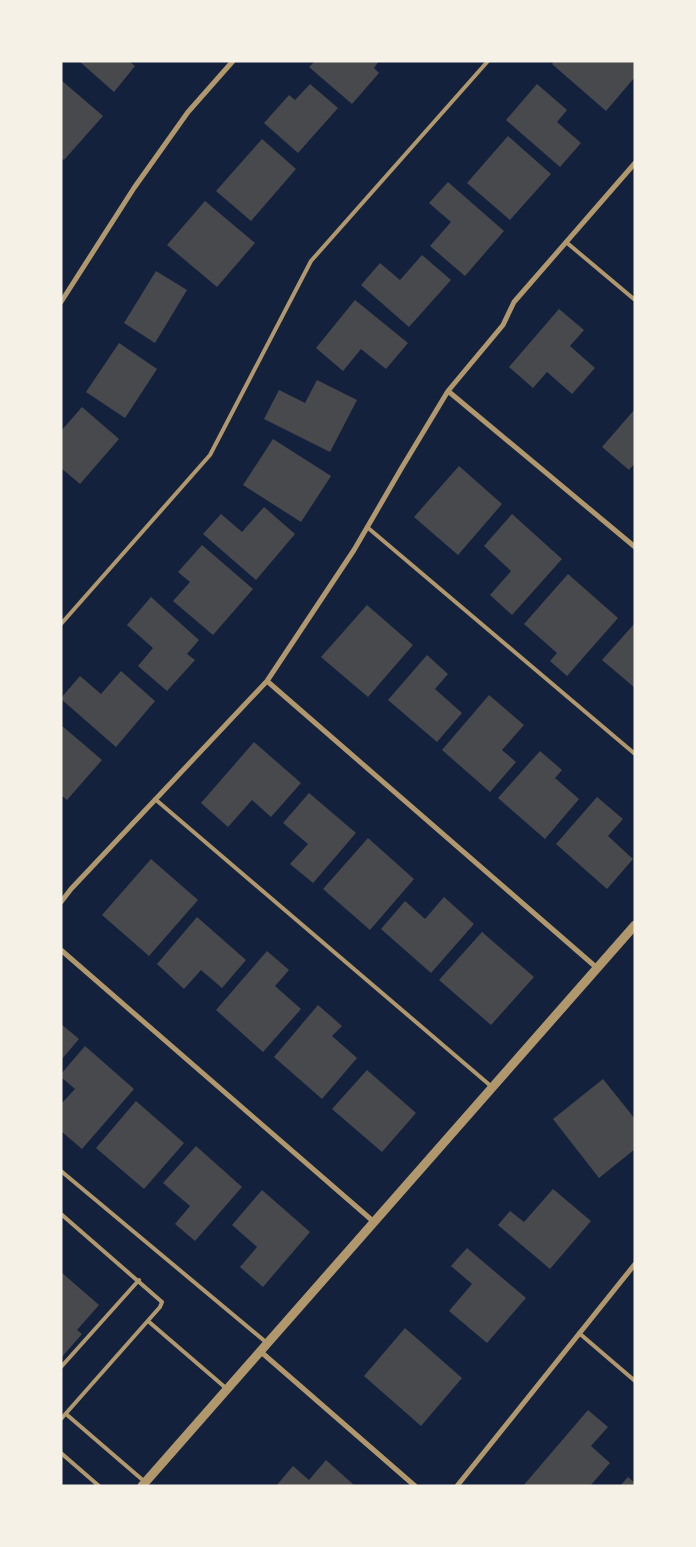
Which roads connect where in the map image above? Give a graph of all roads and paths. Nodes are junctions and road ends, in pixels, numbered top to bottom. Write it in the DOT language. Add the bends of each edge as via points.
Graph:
graph roads {
  1 [pos="233,61"];
  2 [pos="488,61"];
  3 [pos="635,163"];
  4 [pos="566,242"];
  5 [pos="635,300"];
  6 [pos="61,302"];
  7 [pos="448,391"];
  8 [pos="367,528"];
  9 [pos="635,547"];
  10 [pos="61,624"];
  11 [pos="267,681"];
  12 [pos="635,754"];
  13 [pos="155,799"];
  14 [pos="61,902"];
  15 [pos="635,925"];
  16 [pos="61,950"];
  17 [pos="597,968"];
  18 [pos="492,1087"];
  19 [pos="61,1171"];
  20 [pos="61,1214"];
  21 [pos="374,1222"];
  22 [pos="635,1264"];
  23 [pos="139,1280"];
  24 [pos="148,1321"];
  25 [pos="580,1333"];
  26 [pos="267,1343"];
  27 [pos="260,1351"];
  28 [pos="61,1366"];
  29 [pos="635,1381"];
  30 [pos="227,1389"];
  31 [pos="66,1414"];
  32 [pos="61,1419"];
  33 [pos="61,1453"];
  34 [pos="143,1484"];
  35 [pos="99,1486"];
  36 [pos="415,1486"];
  37 [pos="458,1486"];
  1 -- 6 [label="street" via="188,112 134,188"];
  2 -- 10 [label="lane" via="311,261 210,455"];
  3 -- 4 [label="street"];
  4 -- 5 [label="lane"];
  4 -- 7 [label="street" via="514,302 503,324"];
  7 -- 8 [label="street"];
  7 -- 9 [label="street"];
  8 -- 11 [label="street"];
  8 -- 12 [label="lane"];
  11 -- 13 [label="street"];
  11 -- 17 [label="street"];
  13 -- 14 [label="street"];
  13 -- 18 [label="lane"];
  15 -- 17 [label="street"];
  16 -- 21 [label="street"];
  17 -- 18 [label="street"];
  18 -- 21 [label="street"];
  19 -- 26 [label="lane"];
  20 -- 23 [label="lane"];
  21 -- 26 [label="street"];
  22 -- 25 [label="street"];
  23 -- 24 [label="lane" via="162,1302"];
  23 -- 28 [label="lane"];
  24 -- 30 [label="lane"];
  24 -- 31 [label="lane"];
  25 -- 29 [label="lane"];
  25 -- 37 [label="street"];
  26 -- 27 [label="street"];
  27 -- 30 [label="street"];
  27 -- 36 [label="street"];
  30 -- 34 [label="street"];
  31 -- 32 [label="lane"];
  31 -- 34 [label="lane"];
  33 -- 35 [label="lane"];
}
